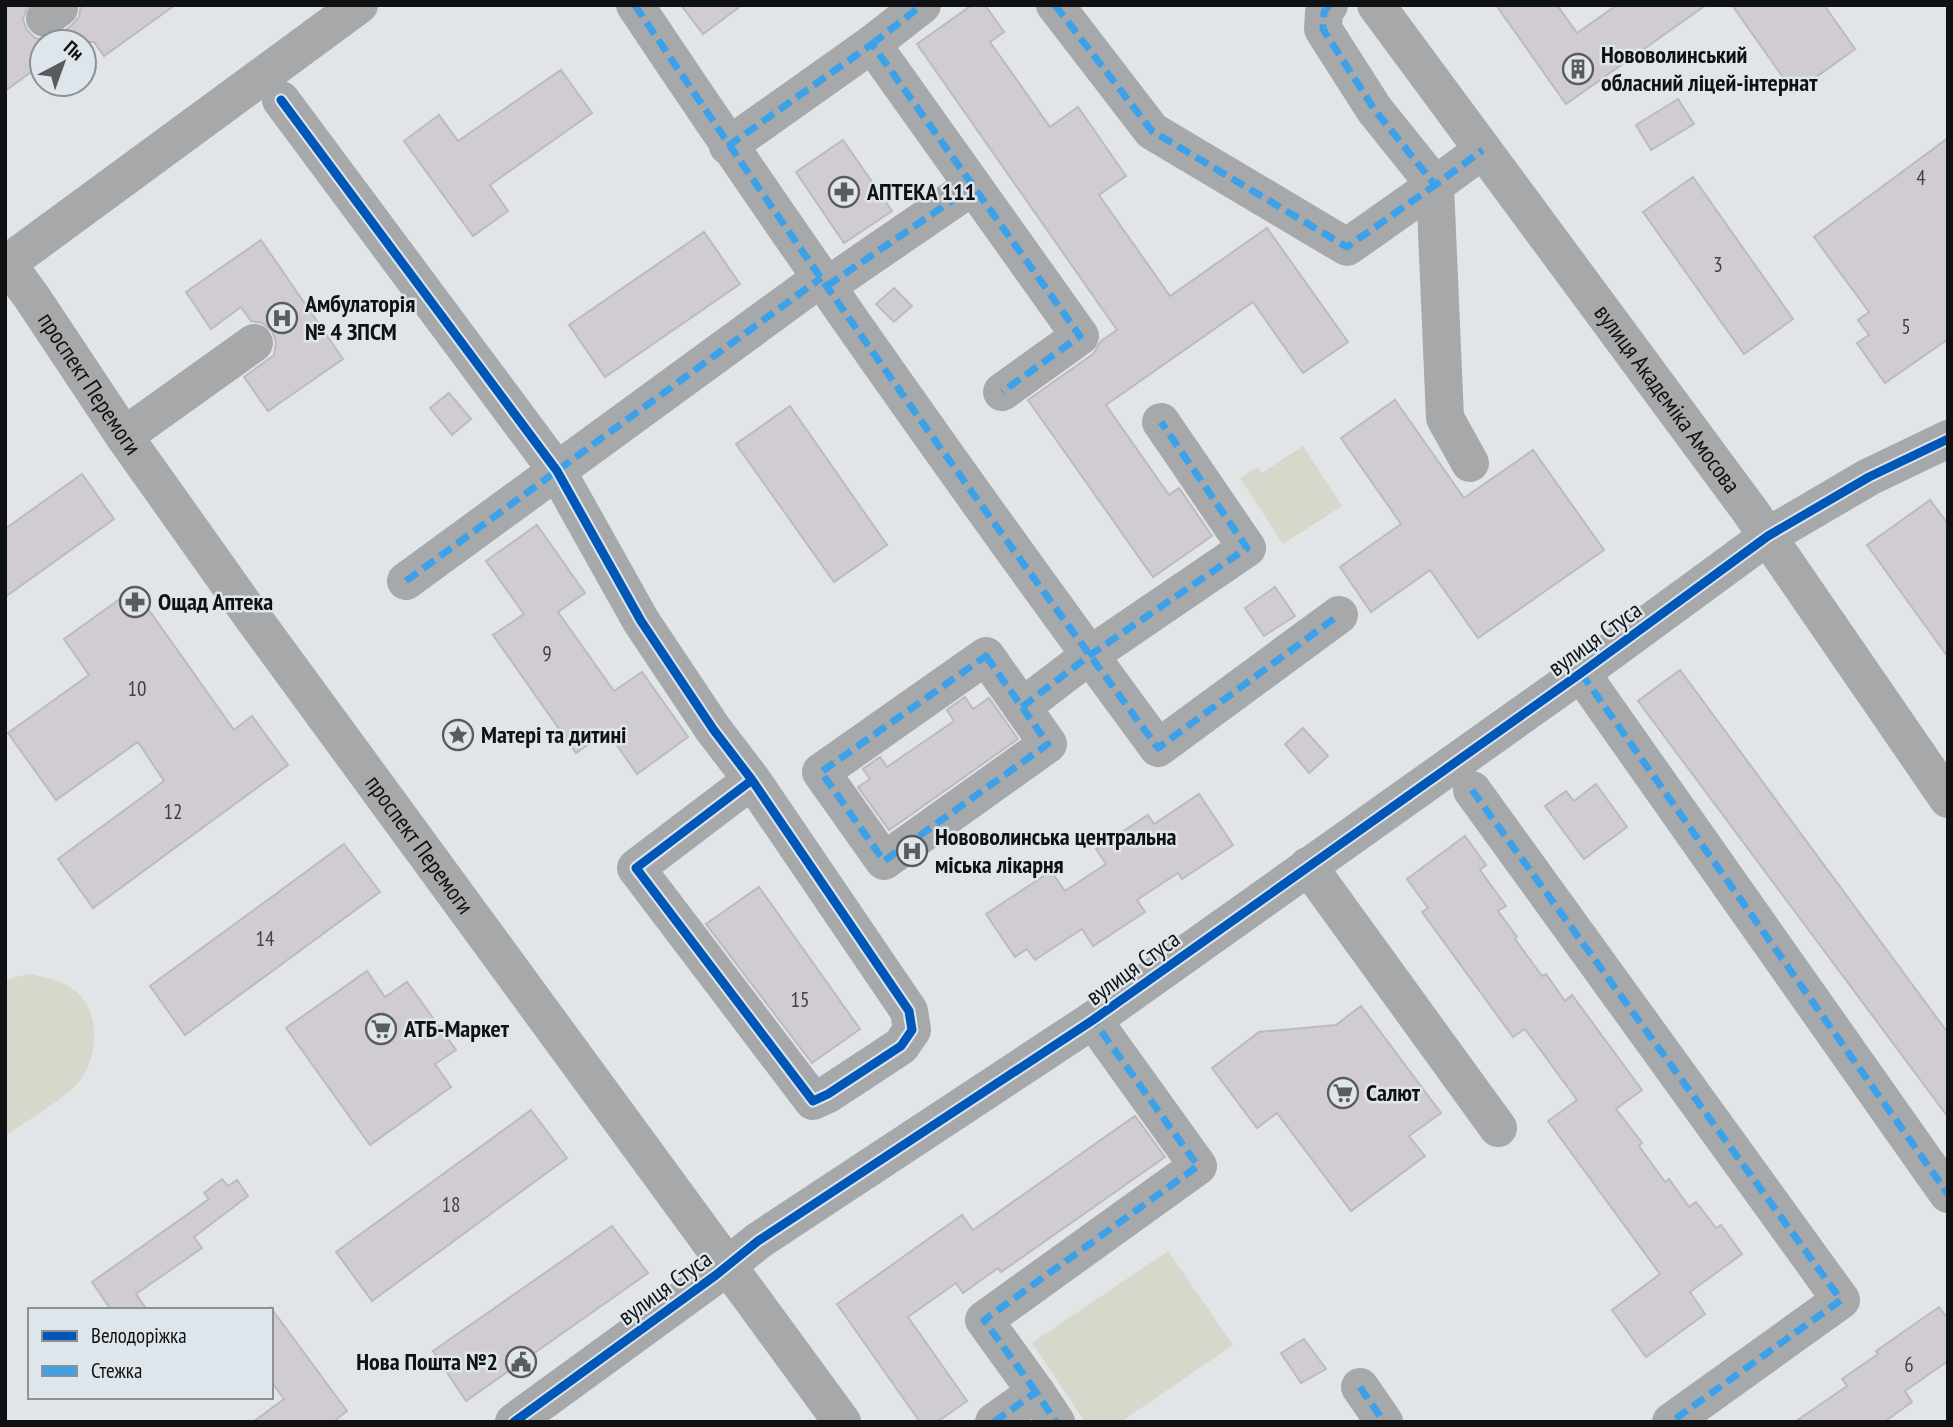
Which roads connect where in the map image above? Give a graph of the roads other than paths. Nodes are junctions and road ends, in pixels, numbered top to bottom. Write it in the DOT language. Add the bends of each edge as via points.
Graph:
graph roads {
  1 [pos="359,5"];
  2 [pos="635,5"];
  3 [pos="922,5"];
  4 [pos="1055,5"];
  5 [pos="1329,5"];
  6 [pos="1376,5"];
  7 [pos="872,44"];
  8 [pos="281,100"];
  9 [pos="728,146"];
  10 [pos="1483,150"];
  11 [pos="1434,185"];
  12 [pos="973,186"];
  13 [pos="10,261"];
  14 [pos="824,282"];
  15 [pos="254,343"];
  16 [pos="1002,391"];
  17 [pos="1161,422"];
  18 [pos="124,436"];
  19 [pos="1948,439"];
  20 [pos="1470,463"];
  21 [pos="557,471"];
  22 [pos="1768,536"];
  23 [pos="406,582"];
  24 [pos="1339,615"];
  25 [pos="1090,656"];
  26 [pos="1581,673"];
  27 [pos="1022,707"];
  28 [pos="752,780"];
  29 [pos="1472,790"];
  30 [pos="1948,799"];
  31 [pos="1308,866"];
  32 [pos="1093,1020"];
  33 [pos="1498,1128"];
  34 [pos="1948,1194"];
  35 [pos="728,1265"];
  36 [pos="1360,1387"];
  37 [pos="1046,1407"];
  38 [pos="514,1422"];
  39 [pos="842,1422"];
  40 [pos="994,1422"];
  41 [pos="1384,1422"];
  42 [pos="1671,1422"];
  1 -- 13 [label="street"];
  2 -- 9 [label="street"];
  3 -- 7 [label="street"];
  4 -- 11 [label="street" via="1152,131 1347,247"];
  5 -- 11 [label="street" via="1323,29 1374,109"];
  6 -- 10 [label="street, вулиця Академіка Амосова"];
  7 -- 9 [label="street"];
  7 -- 12 [label="street"];
  8 -- 21 [label="street"];
  9 -- 14 [label="street"];
  10 -- 11 [label="street"];
  10 -- 22 [label="street, вулиця Академіка Амосова"];
  11 -- 20 [label="street" via="1445,418"];
  12 -- 14 [label="street"];
  12 -- 16 [label="street" via="1080,336"];
  13 -- 18 [label="street, проспект Перемоги"];
  14 -- 21 [label="street"];
  14 -- 25 [label="street"];
  15 -- 18 [label="street"];
  17 -- 25 [label="street" via="1247,548"];
  18 -- 35 [label="street, проспект Перемоги"];
  19 -- 22 [label="street, вулиця Стуса" via="1868,477"];
  21 -- 23 [label="street"];
  21 -- 28 [label="street" via="641,621"];
  22 -- 26 [label="street, вулиця Стуса"];
  22 -- 30 [label="street, вулиця Академіка Амосова"];
  24 -- 25 [label="street" via="1158,748"];
  25 -- 27 [label="street"];
  26 -- 31 [label="street, вулиця Стуса"];
  26 -- 34 [label="street"];
  27 -- 27 [label="street" via="1048,744 884,860 821,772 986,656"];
  28 -- 28 [label="street" via="909,1011 912,1030 901,1046 813,1101 636,868"];
  29 -- 42 [label="street" via="1841,1300"];
  31 -- 32 [label="street, вулиця Стуса"];
  31 -- 33 [label="street"];
  32 -- 35 [label="street, вулиця Стуса"];
  32 -- 37 [label="street" via="1198,1166 984,1320"];
  35 -- 38 [label="street, вулиця Стуса"];
  35 -- 39 [label="street, проспект Перемоги"];
  36 -- 41 [label="street"];
  37 -- 40 [label="street"];
}
